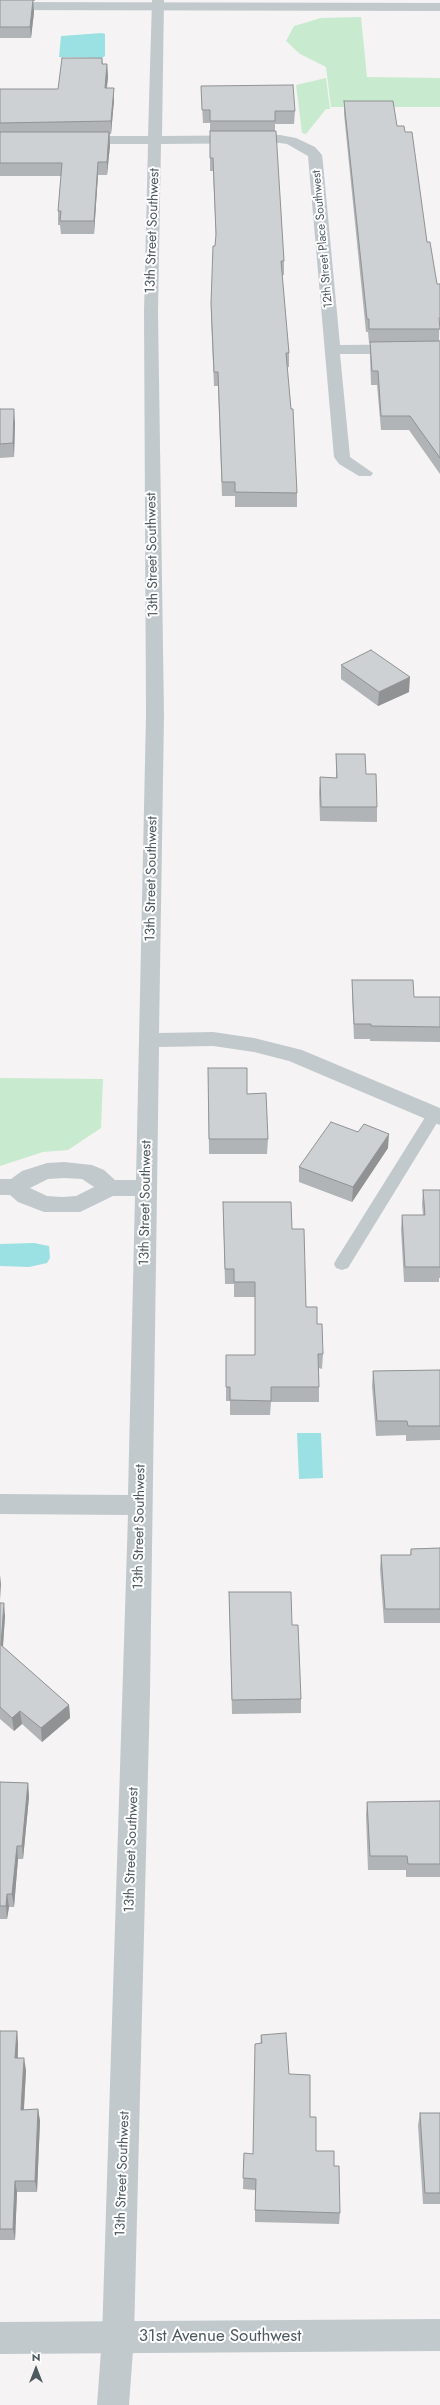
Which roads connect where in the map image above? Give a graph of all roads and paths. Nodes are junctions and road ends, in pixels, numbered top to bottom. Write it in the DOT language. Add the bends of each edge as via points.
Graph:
graph roads {
  1 [pos="158,4"];
  2 [pos="0,6"];
  3 [pos="440,7"];
  4 [pos="62,140"];
  5 [pos="156,140"];
  6 [pos="440,349"];
  7 [pos="332,350"];
  8 [pos="365,473"];
  9 [pos="149,1040"];
  10 [pos="437,1116"];
  11 [pos="7,1187"];
  12 [pos="110,1188"];
  13 [pos="147,1188"];
  14 [pos="342,1264"];
  15 [pos="0,1504"];
  16 [pos="140,1505"];
  17 [pos="440,2336"];
  18 [pos="0,2338"];
  19 [pos="118,2338"];
  20 [pos="114,2405"];
  1 -- 2 [label="street"];
  1 -- 3 [label="street"];
  1 -- 5 [label="street, 13th Street Southwest"];
  4 -- 5 [label="street"];
  5 -- 7 [label="street, 12th Street Place Southwest" via="280,139 291,141 315,155"];
  5 -- 9 [label="street, 13th Street Southwest" via="151,312 155,715"];
  6 -- 7 [label="street"];
  7 -- 8 [label="street, 12th Street Place Southwest" via="342,457"];
  9 -- 10 [label="street" via="214,1039 295,1055"];
  9 -- 13 [label="street, 13th Street Southwest"];
  10 -- 14 [label="lane"];
  11 -- 12 [label="street" via="44,1204 62,1205 80,1204"];
  11 -- 12 [label="street" via="47,1171 64,1170 96,1176"];
  12 -- 13 [label="street"];
  13 -- 16 [label="street, 13th Street Southwest"];
  15 -- 16 [label="street"];
  16 -- 19 [label="street, 13th Street Southwest"];
  17 -- 19 [label="street, 31st Avenue Southwest"];
  18 -- 19 [label="street, 31st Avenue Southwest"];
  19 -- 20 [label="street, 13th Street Southwest"];
}
